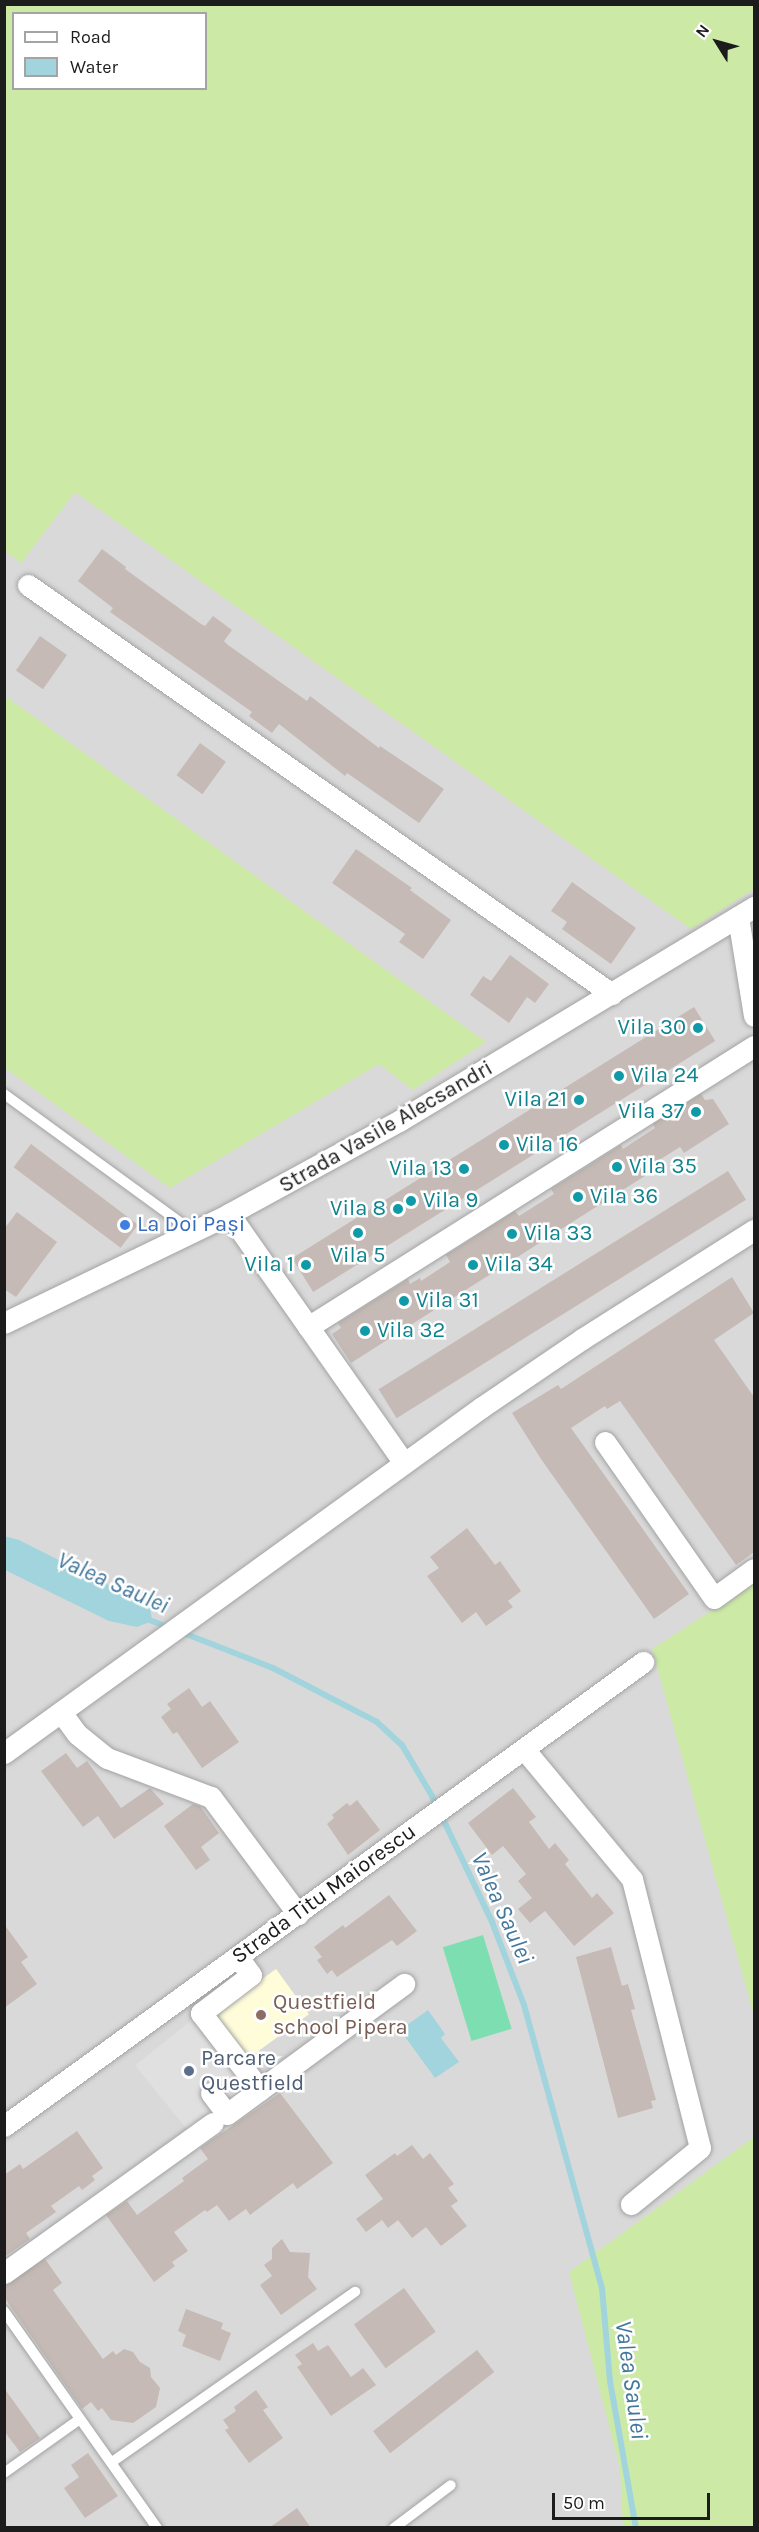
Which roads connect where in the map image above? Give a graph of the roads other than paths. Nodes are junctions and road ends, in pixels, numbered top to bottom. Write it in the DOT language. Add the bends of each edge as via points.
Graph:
graph roads {
  1 [pos="28,585"];
  2 [pos="746,912"];
  3 [pos="612,994"];
  4 [pos="754,1016"];
  5 [pos="754,1046"];
  6 [pos="4,1094"];
  7 [pos="229,1214"];
  8 [pos="754,1230"];
  9 [pos="193,1232"];
  10 [pos="7,1319"];
  11 [pos="308,1327"];
  12 [pos="605,1442"];
  13 [pos="404,1463"];
  14 [pos="754,1569"];
  15 [pos="643,1662"];
  16 [pos="61,1712"];
  17 [pos="524,1749"];
  18 [pos="4,1753"];
  19 [pos="298,1914"];
  20 [pos="238,1957"];
  21 [pos="404,1984"];
  22 [pos="260,2090"];
  23 [pos="211,2093"];
  24 [pos="213,2122"];
  25 [pos="4,2126"];
  26 [pos="631,2204"];
  27 [pos="4,2273"];
  28 [pos="355,2292"];
  29 [pos="4,2311"];
  30 [pos="80,2419"];
  31 [pos="112,2462"];
  32 [pos="4,2473"];
  33 [pos="451,2485"];
  34 [pos="157,2528"];
  35 [pos="394,2528"];
  1 -- 3 [label="street"];
  2 -- 3 [label="street, Strada Vasile Alecsandri"];
  2 -- 4 [label="street"];
  3 -- 7 [label="street, Strada Vasile Alecsandri" via="399,1121"];
  5 -- 11 [label="street"];
  6 -- 9 [label="lane"];
  7 -- 9 [label="street, Strada Vasile Alecsandri"];
  7 -- 11 [label="street"];
  8 -- 13 [label="street" via="582,1339"];
  9 -- 10 [label="street, Strada Vasile Alecsandri"];
  11 -- 13 [label="street"];
  12 -- 14 [label="street" via="714,1598"];
  13 -- 16 [label="street"];
  15 -- 17 [label="street, Strada Titu Maiorescu"];
  16 -- 18 [label="street"];
  16 -- 19 [label="street" via="87,1744 107,1758 211,1797"];
  17 -- 19 [label="street, Strada Titu Maiorescu"];
  17 -- 26 [label="street" via="632,1879 700,2148"];
  19 -- 20 [label="street, Strada Titu Maiorescu"];
  20 -- 22 [label="street" via="251,1975 201,2013"];
  20 -- 25 [label="street, Strada Titu Maiorescu"];
  21 -- 22 [label="street"];
  22 -- 23 [label="street" via="227,2114"];
  24 -- 27 [label="street"];
  28 -- 31 [label="lane"];
  29 -- 30 [label="lane"];
  30 -- 31 [label="lane"];
  30 -- 32 [label="lane"];
  31 -- 34 [label="lane"];
  33 -- 35 [label="lane"];
}
